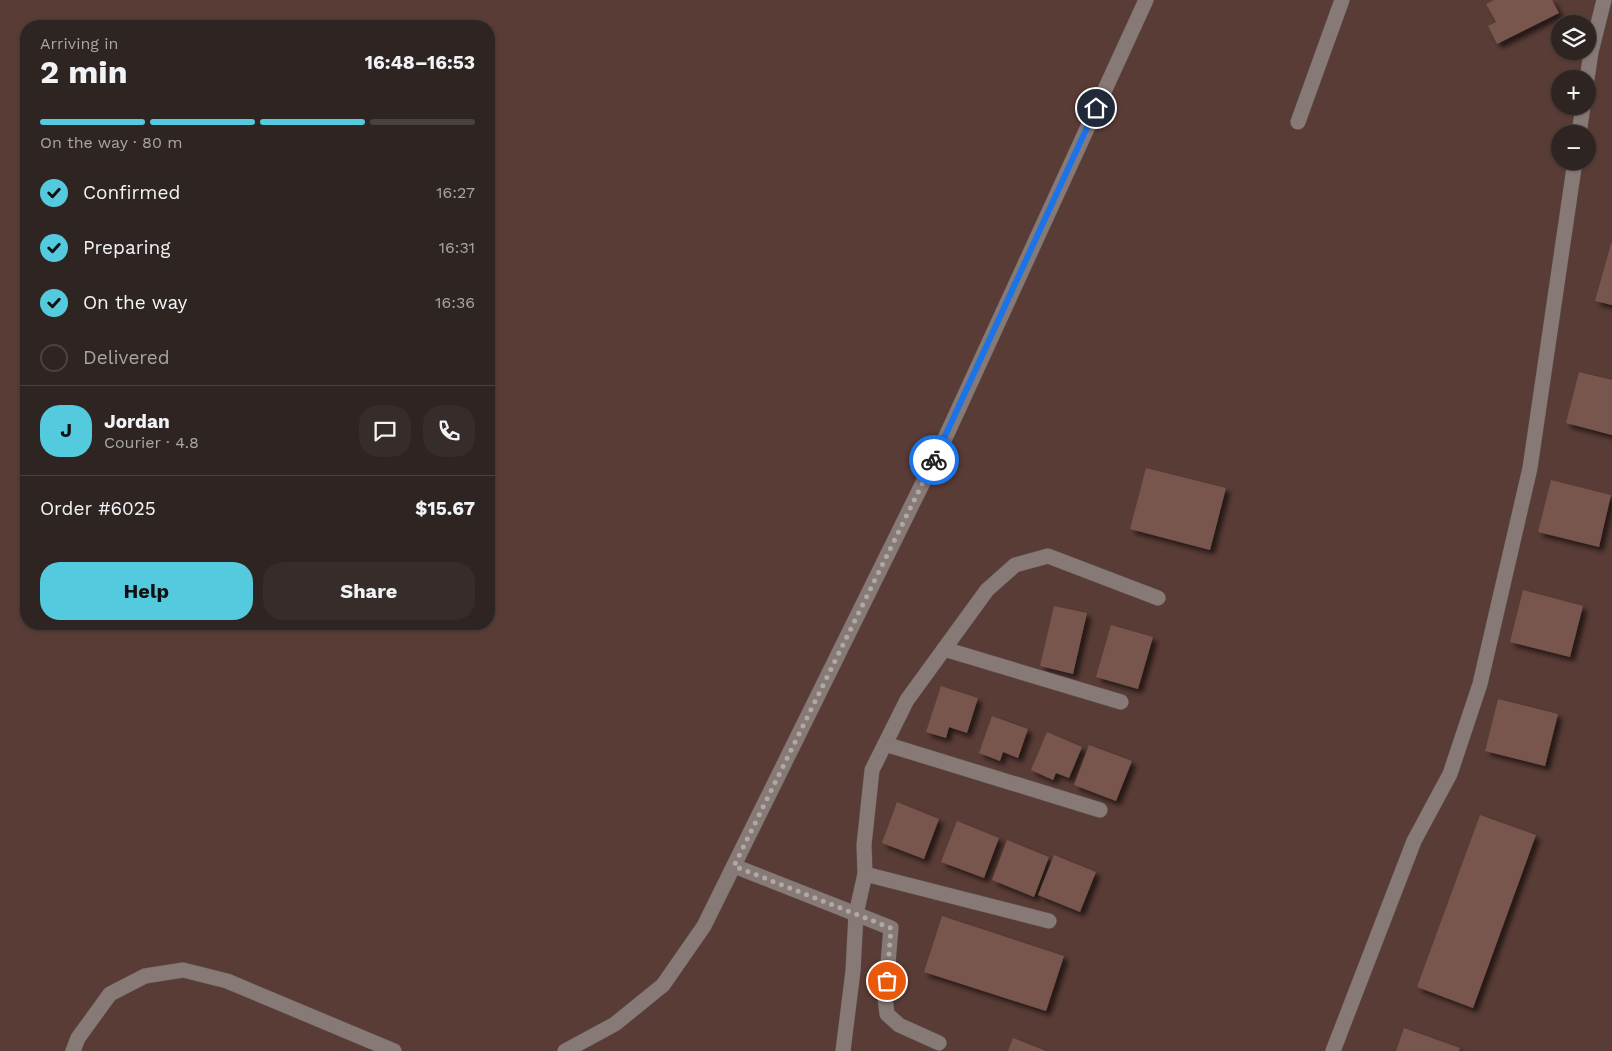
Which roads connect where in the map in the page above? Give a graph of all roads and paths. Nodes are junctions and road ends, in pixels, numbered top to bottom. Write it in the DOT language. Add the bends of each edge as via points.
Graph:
graph roads {
  1 [pos="1146,0"];
  2 [pos="1342,0"];
  3 [pos="1604,0"];
  4 [pos="1588,70"];
  5 [pos="1298,122"];
  6 [pos="1574,170"];
  7 [pos="1158,598"];
  8 [pos="944,649"];
  9 [pos="1121,702"];
  10 [pos="885,744"];
  11 [pos="1100,810"];
  12 [pos="734,866"];
  13 [pos="865,874"];
  14 [pos="856,914"];
  15 [pos="1050,921"];
  16 [pos="939,1043"];
  17 [pos="73,1051"];
  18 [pos="394,1051"];
  19 [pos="566,1051"];
  20 [pos="843,1051"];
  21 [pos="1333,1051"];
  1 -- 12 [label="street" via="947,434"];
  2 -- 5 [label="street"];
  3 -- 4 [label="street"];
  6 -- 21 [label="street" via="1530,468 1480,684 1450,774 1414,841"];
  7 -- 8 [label="street" via="1048,556 1015,565 987,590"];
  8 -- 9 [label="street"];
  8 -- 10 [label="street" via="907,700"];
  10 -- 11 [label="street"];
  10 -- 13 [label="street" via="872,770 864,845"];
  12 -- 14 [label="street"];
  12 -- 19 [label="street" via="704,926 663,985 615,1024"];
  13 -- 14 [label="street"];
  13 -- 15 [label="street"];
  14 -- 16 [label="street" via="891,928 885,998 887,1014 898,1025"];
  14 -- 20 [label="street"];
  17 -- 18 [label="street" via="78,1038 110,994 145,976 183,970 228,981"];
}
